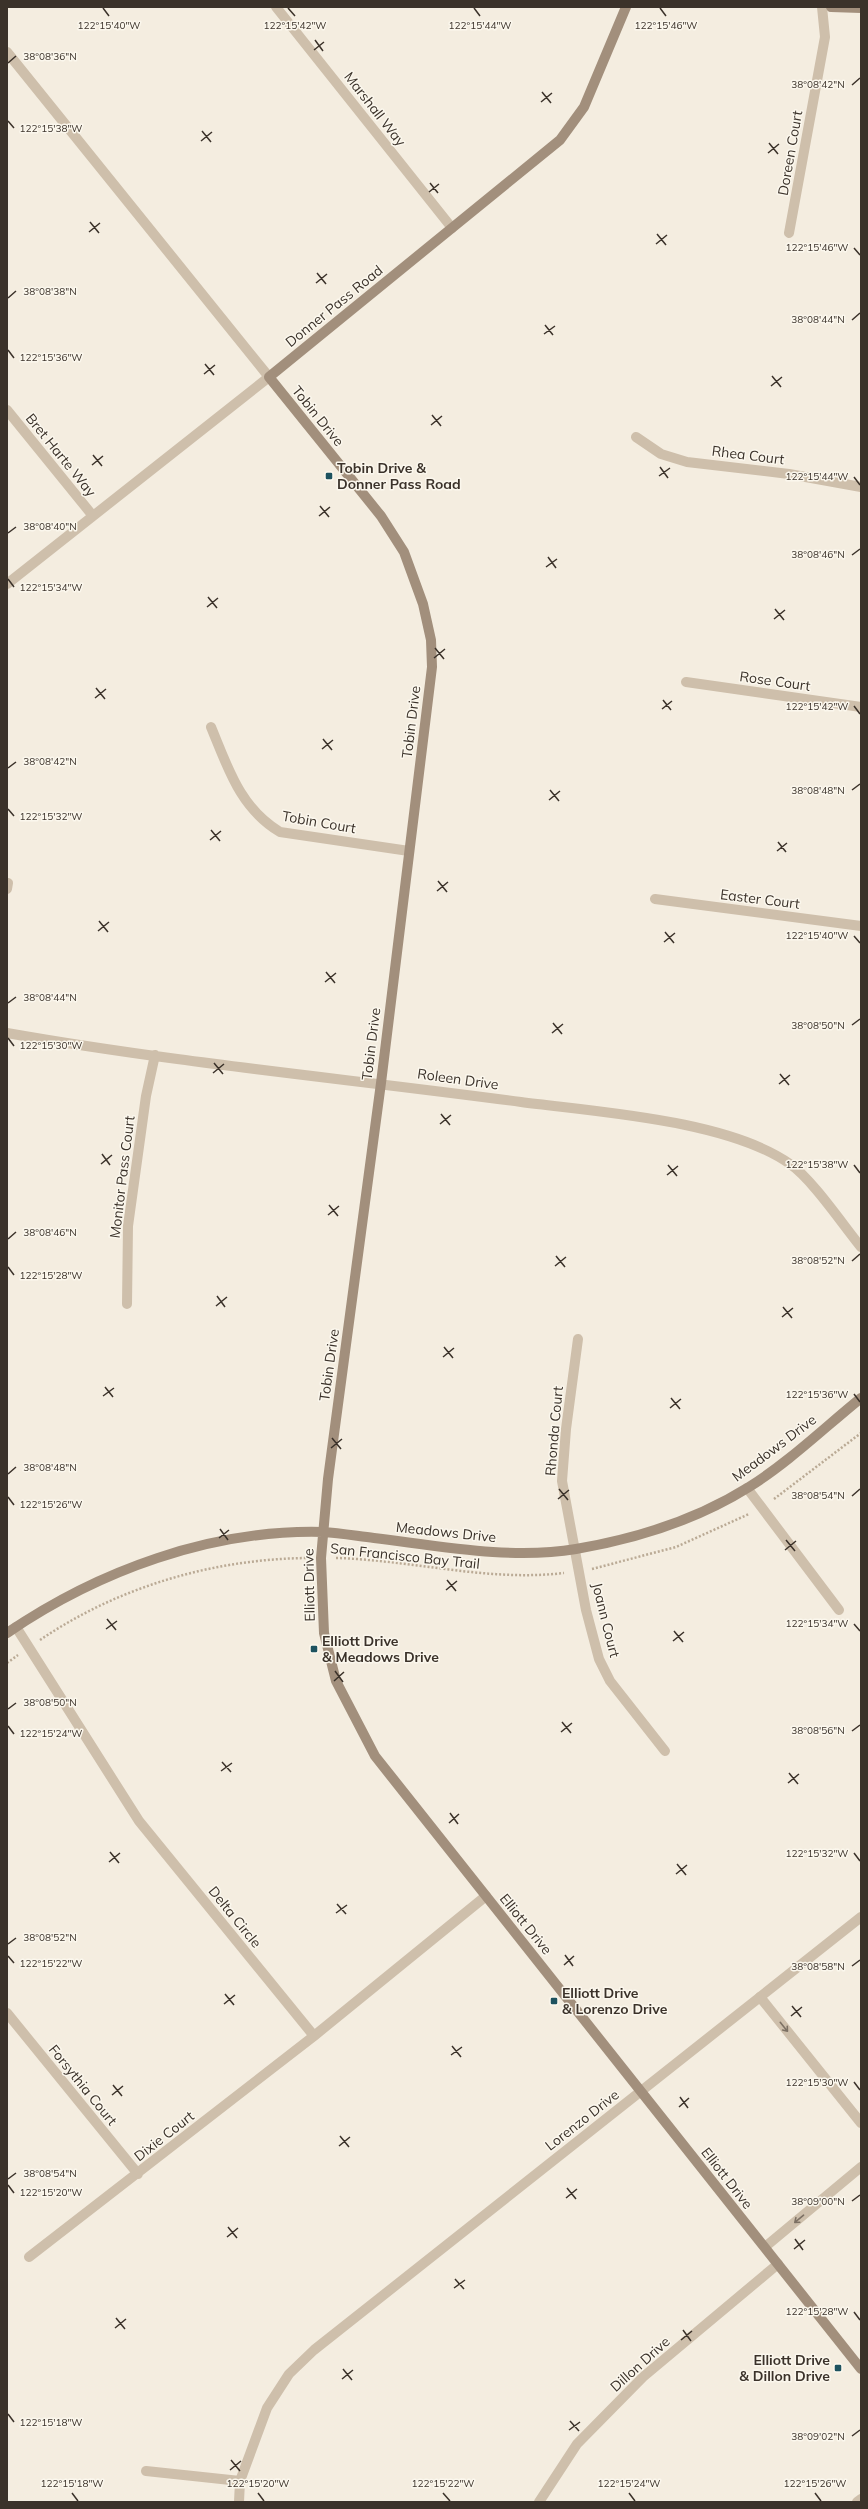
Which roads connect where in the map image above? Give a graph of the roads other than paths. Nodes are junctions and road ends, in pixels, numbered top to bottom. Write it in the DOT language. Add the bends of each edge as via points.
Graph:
graph roads {
  1 [pos="276,7"];
  2 [pos="626,7"];
  3 [pos="822,7"];
  4 [pos="831,7"];
  5 [pos="861,8"];
  6 [pos="7,52"];
  7 [pos="452,228"];
  8 [pos="789,233"];
  9 [pos="269,377"];
  10 [pos="7,410"];
  11 [pos="636,437"];
  12 [pos="861,487"];
  13 [pos="93,516"];
  14 [pos="7,584"];
  15 [pos="686,682"];
  16 [pos="861,707"];
  17 [pos="211,727"];
  18 [pos="409,851"];
  19 [pos="655,899"];
  20 [pos="861,926"];
  21 [pos="7,1033"];
  22 [pos="156,1055"];
  23 [pos="380,1083"];
  24 [pos="861,1247"];
  25 [pos="126,1304"];
  26 [pos="578,1339"];
  27 [pos="861,1398"];
  28 [pos="747,1488"];
  29 [pos="324,1532"];
  30 [pos="575,1549"];
  31 [pos="840,1610"];
  32 [pos="16,1627"];
  33 [pos="7,1633"];
  34 [pos="665,1751"];
  35 [pos="486,1896"];
  36 [pos="861,1917"];
  37 [pos="760,1997"];
  38 [pos="7,2013"];
  39 [pos="314,2036"];
  40 [pos="641,2091"];
  41 [pos="861,2124"];
  42 [pos="861,2168"];
  43 [pos="138,2174"];
  44 [pos="765,2247"];
  45 [pos="30,2257"];
  46 [pos="778,2264"];
  47 [pos="861,2369"];
  48 [pos="146,2471"];
  49 [pos="240,2481"];
  50 [pos="861,2499"];
  51 [pos="239,2502"];
  52 [pos="540,2502"];
  53 [pos="856,2502"];
  1 -- 7 [label="street, Marshall Way"];
  2 -- 7 [label="street, Donner Pass Road" via="584,107 560,140"];
  3 -- 8 [label="street, Doreen Court" via="825,37"];
  4 -- 5 [label="street"];
  6 -- 9 [label="street, Tobin Drive"];
  7 -- 9 [label="street, Donner Pass Road"];
  9 -- 13 [label="street, Donner Pass Road"];
  9 -- 18 [label="street, Tobin Drive" via="381,516 404,552 423,604 431,640 432,667"];
  10 -- 13 [label="street, Bret Harte Way"];
  11 -- 12 [label="street, Rhea Court" via="661,454 687,462 789,474"];
  13 -- 14 [label="street, Donner Pass Road"];
  15 -- 16 [label="street, Rose Court"];
  17 -- 18 [label="street, Tobin Court" via="238,791 264,823 280,832"];
  18 -- 23 [label="street, Tobin Drive"];
  19 -- 20 [label="street, Easter Court"];
  21 -- 22 [label="street, Roleen Drive" via="86,1047"];
  22 -- 23 [label="street, Roleen Drive"];
  22 -- 25 [label="street, Monitor Pass Court" via="146,1096 128,1226"];
  23 -- 24 [label="street, Roleen Drive" via="626,1116 696,1128 745,1141 791,1164"];
  23 -- 29 [label="street, Tobin Drive" via="329,1471"];
  26 -- 30 [label="street, Rhonda Court" via="562,1481"];
  27 -- 28 [label="street, Meadows Drive"];
  28 -- 30 [label="street, Meadows Drive" via="703,1511 649,1532"];
  28 -- 31 [label="street"];
  29 -- 30 [label="street, Meadows Drive" via="476,1551"];
  29 -- 32 [label="street, Meadows Drive" via="243,1538 153,1560 88,1584"];
  29 -- 35 [label="street, Elliott Drive" via="321,1558 324,1633 336,1681 375,1756"];
  30 -- 34 [label="street, Joann Court" via="586,1610 599,1659 610,1681"];
  32 -- 33 [label="street, Meadows Drive"];
  32 -- 39 [label="street, Delta Circle" via="138,1821"];
  35 -- 39 [label="street"];
  35 -- 40 [label="street, Elliott Drive"];
  36 -- 37 [label="street, Lorenzo Drive"];
  37 -- 40 [label="street, Lorenzo Drive"];
  37 -- 41 [label="street, one-way"];
  38 -- 43 [label="street, Forsythia Court"];
  39 -- 43 [label="street, Dixie Court"];
  40 -- 44 [label="street, Elliott Drive"];
  40 -- 49 [label="street, Lorenzo Drive" via="320,2345 289,2374 268,2408"];
  42 -- 44 [label="street, one-way"];
  43 -- 45 [label="street, Dixie Court"];
  44 -- 46 [label="street, Elliott Drive"];
  46 -- 47 [label="street, Elliott Drive"];
  46 -- 52 [label="street, Dillon Drive" via="643,2377 577,2444"];
  48 -- 49 [label="street"];
  49 -- 51 [label="street, Lorenzo Drive"];
  50 -- 53 [label="street"];
}
